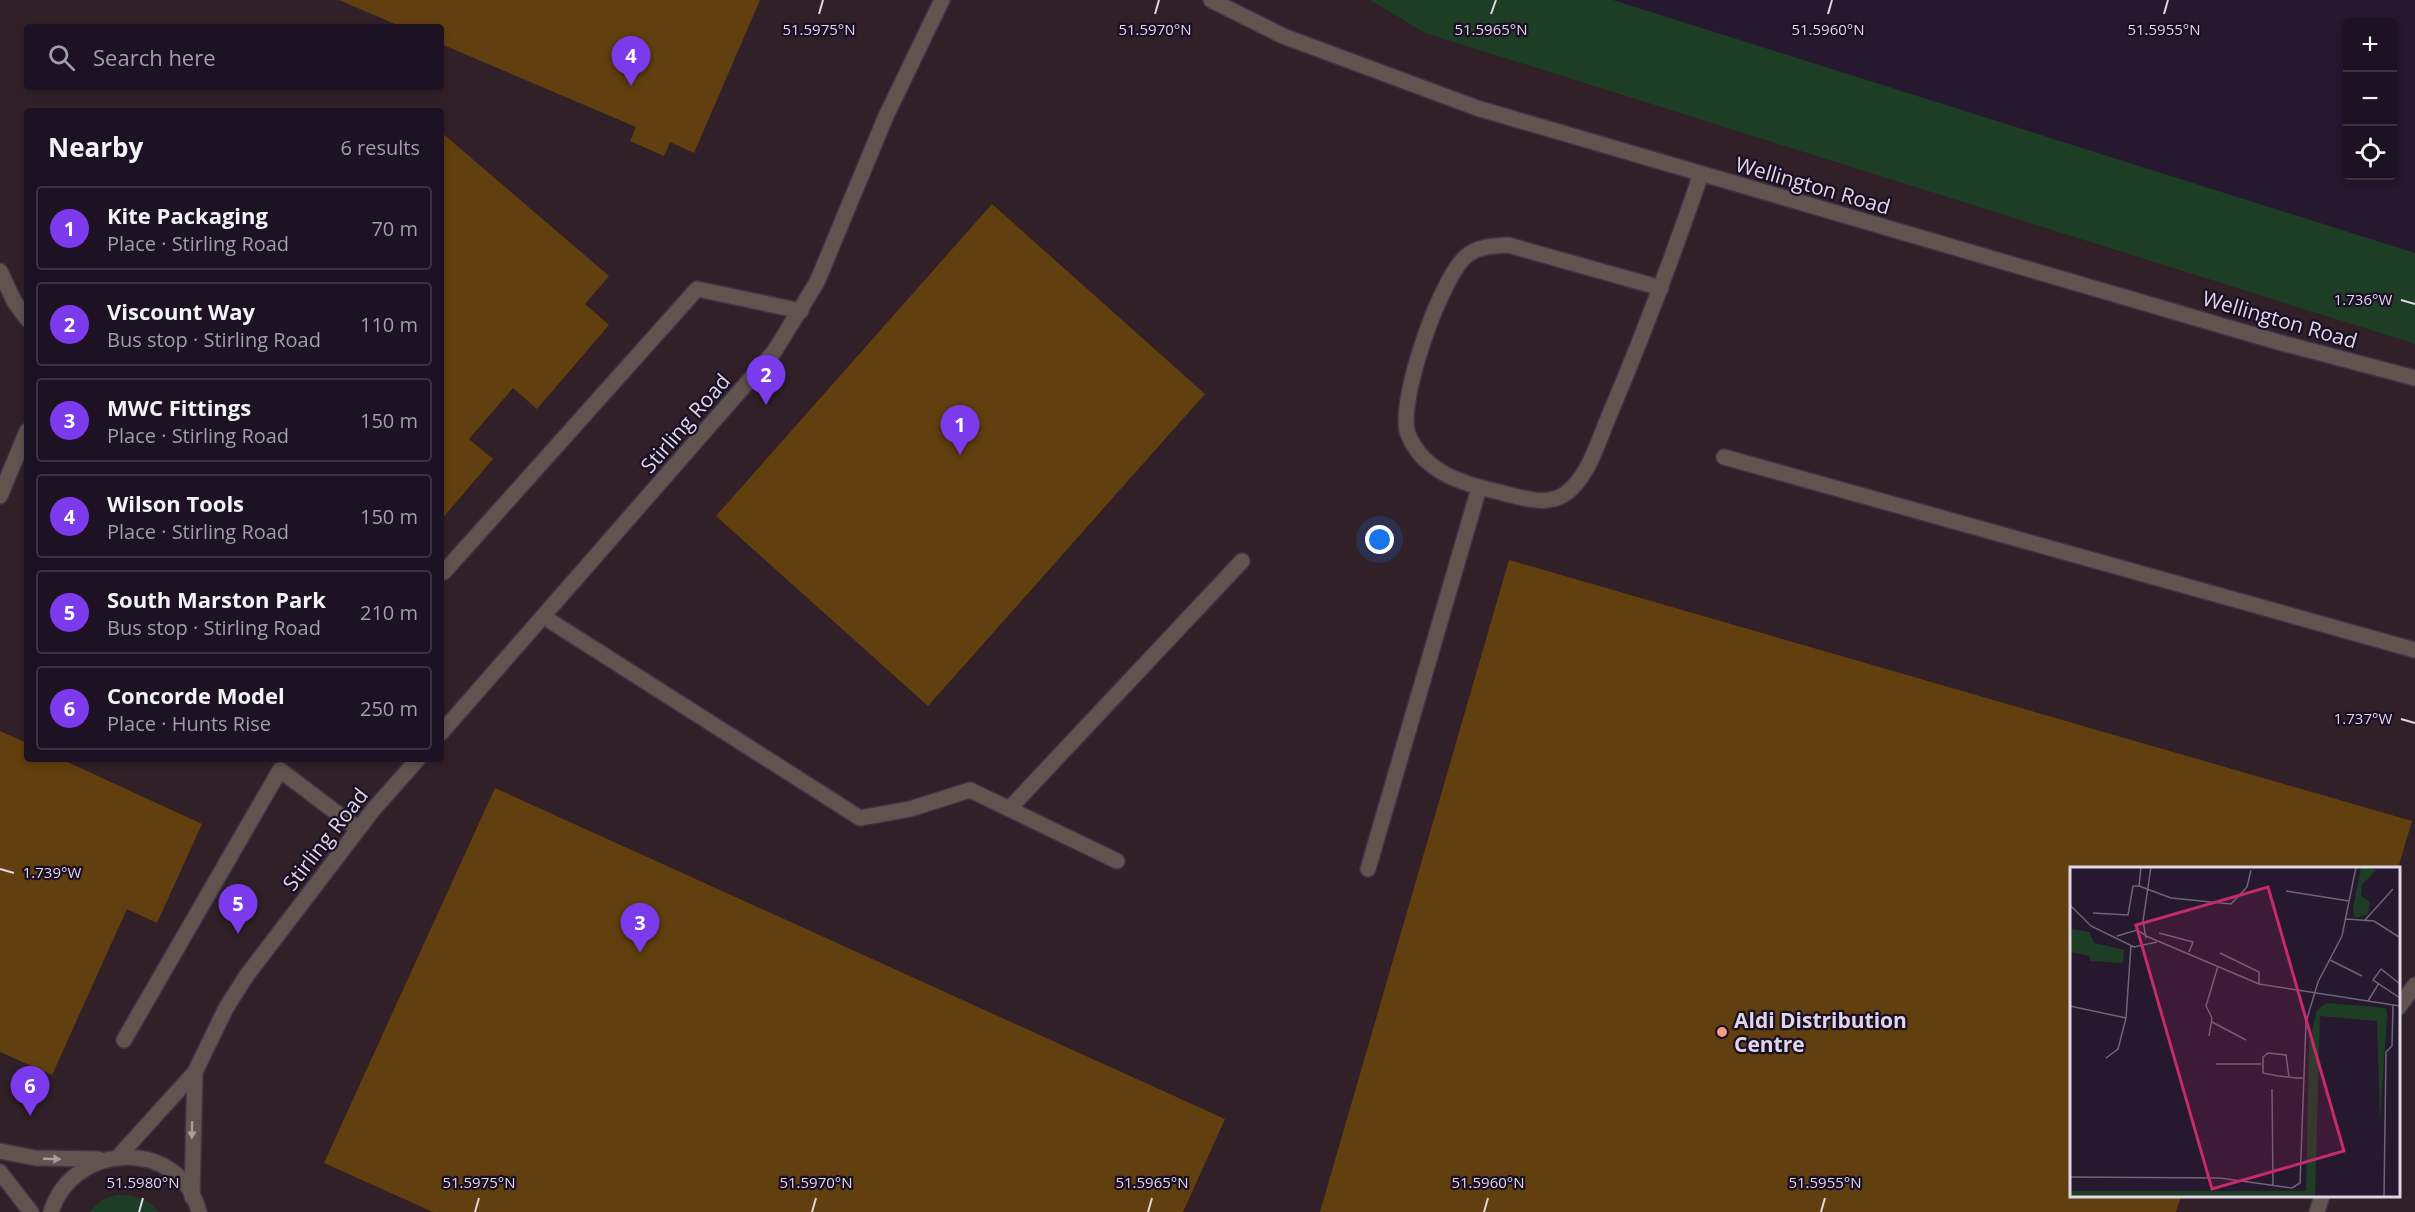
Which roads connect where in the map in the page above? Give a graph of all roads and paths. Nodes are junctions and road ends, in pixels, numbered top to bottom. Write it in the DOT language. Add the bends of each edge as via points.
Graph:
graph roads {
  1 [pos="942,0"];
  2 [pos="1211,0"];
  3 [pos="1701,174"];
  4 [pos="0,272"];
  5 [pos="1661,288"];
  6 [pos="801,311"];
  7 [pos="24,315"];
  8 [pos="2415,378"];
  9 [pos="24,438"];
  10 [pos="1724,457"];
  11 [pos="1479,488"];
  12 [pos="0,496"];
  13 [pos="1242,561"];
  14 [pos="444,572"];
  15 [pos="544,617"];
  16 [pos="2415,650"];
  17 [pos="444,730"];
  18 [pos="415,762"];
  19 [pos="1009,809"];
  20 [pos="358,829"];
  21 [pos="1118,861"];
  22 [pos="1368,870"];
  23 [pos="2415,985"];
  24 [pos="2400,1005"];
  25 [pos="124,1040"];
  26 [pos="195,1072"];
  27 [pos="0,1151"];
  28 [pos="112,1158"];
  29 [pos="0,1172"];
  30 [pos="192,1197"];
  31 [pos="2322,1197"];
  32 [pos="31,1212"];
  33 [pos="51,1212"];
  34 [pos="199,1212"];
  35 [pos="2317,1212"];
  1 -- 6 [label="street, Stirling Road" via="903,77 849,209"];
  2 -- 3 [label="street, Wellington Road" via="1283,36 1420,88"];
  3 -- 5 [label="street"];
  3 -- 8 [label="street, Wellington Road" via="2278,342"];
  4 -- 7 [label="street"];
  5 -- 11 [label="street" via="1582,476 1564,495 1534,501"];
  5 -- 11 [label="street" via="1508,246 1486,246 1467,255 1452,273 1437,303 1405,406 1407,433 1423,459 1444,475"];
  6 -- 14 [label="street" via="697,289"];
  6 -- 15 [label="street, Stirling Road" via="774,352"];
  9 -- 12 [label="street"];
  10 -- 16 [label="street"];
  11 -- 22 [label="street"];
  13 -- 19 [label="street"];
  15 -- 17 [label="street, Stirling Road"];
  15 -- 19 [label="street" via="860,818 910,809 970,790"];
  18 -- 20 [label="street, Stirling Road"];
  19 -- 21 [label="street"];
  20 -- 25 [label="street" via="280,770"];
  20 -- 26 [label="street, Stirling Road" via="247,975"];
  23 -- 24 [label="street"];
  26 -- 28 [label="street, Stirling Road"];
  26 -- 30 [label="street, Stirling Road, one-way"];
  27 -- 28 [label="street, one-way" via="36,1158"];
  28 -- 30 [label="street, Stirling Road" via="138,1158 163,1166 177,1176"];
  28 -- 33 [label="street, Stirling Road" via="74,1175 58,1194"];
  29 -- 32 [label="street"];
  30 -- 34 [label="street, Stirling Road"];
  31 -- 35 [label="street"];
}
